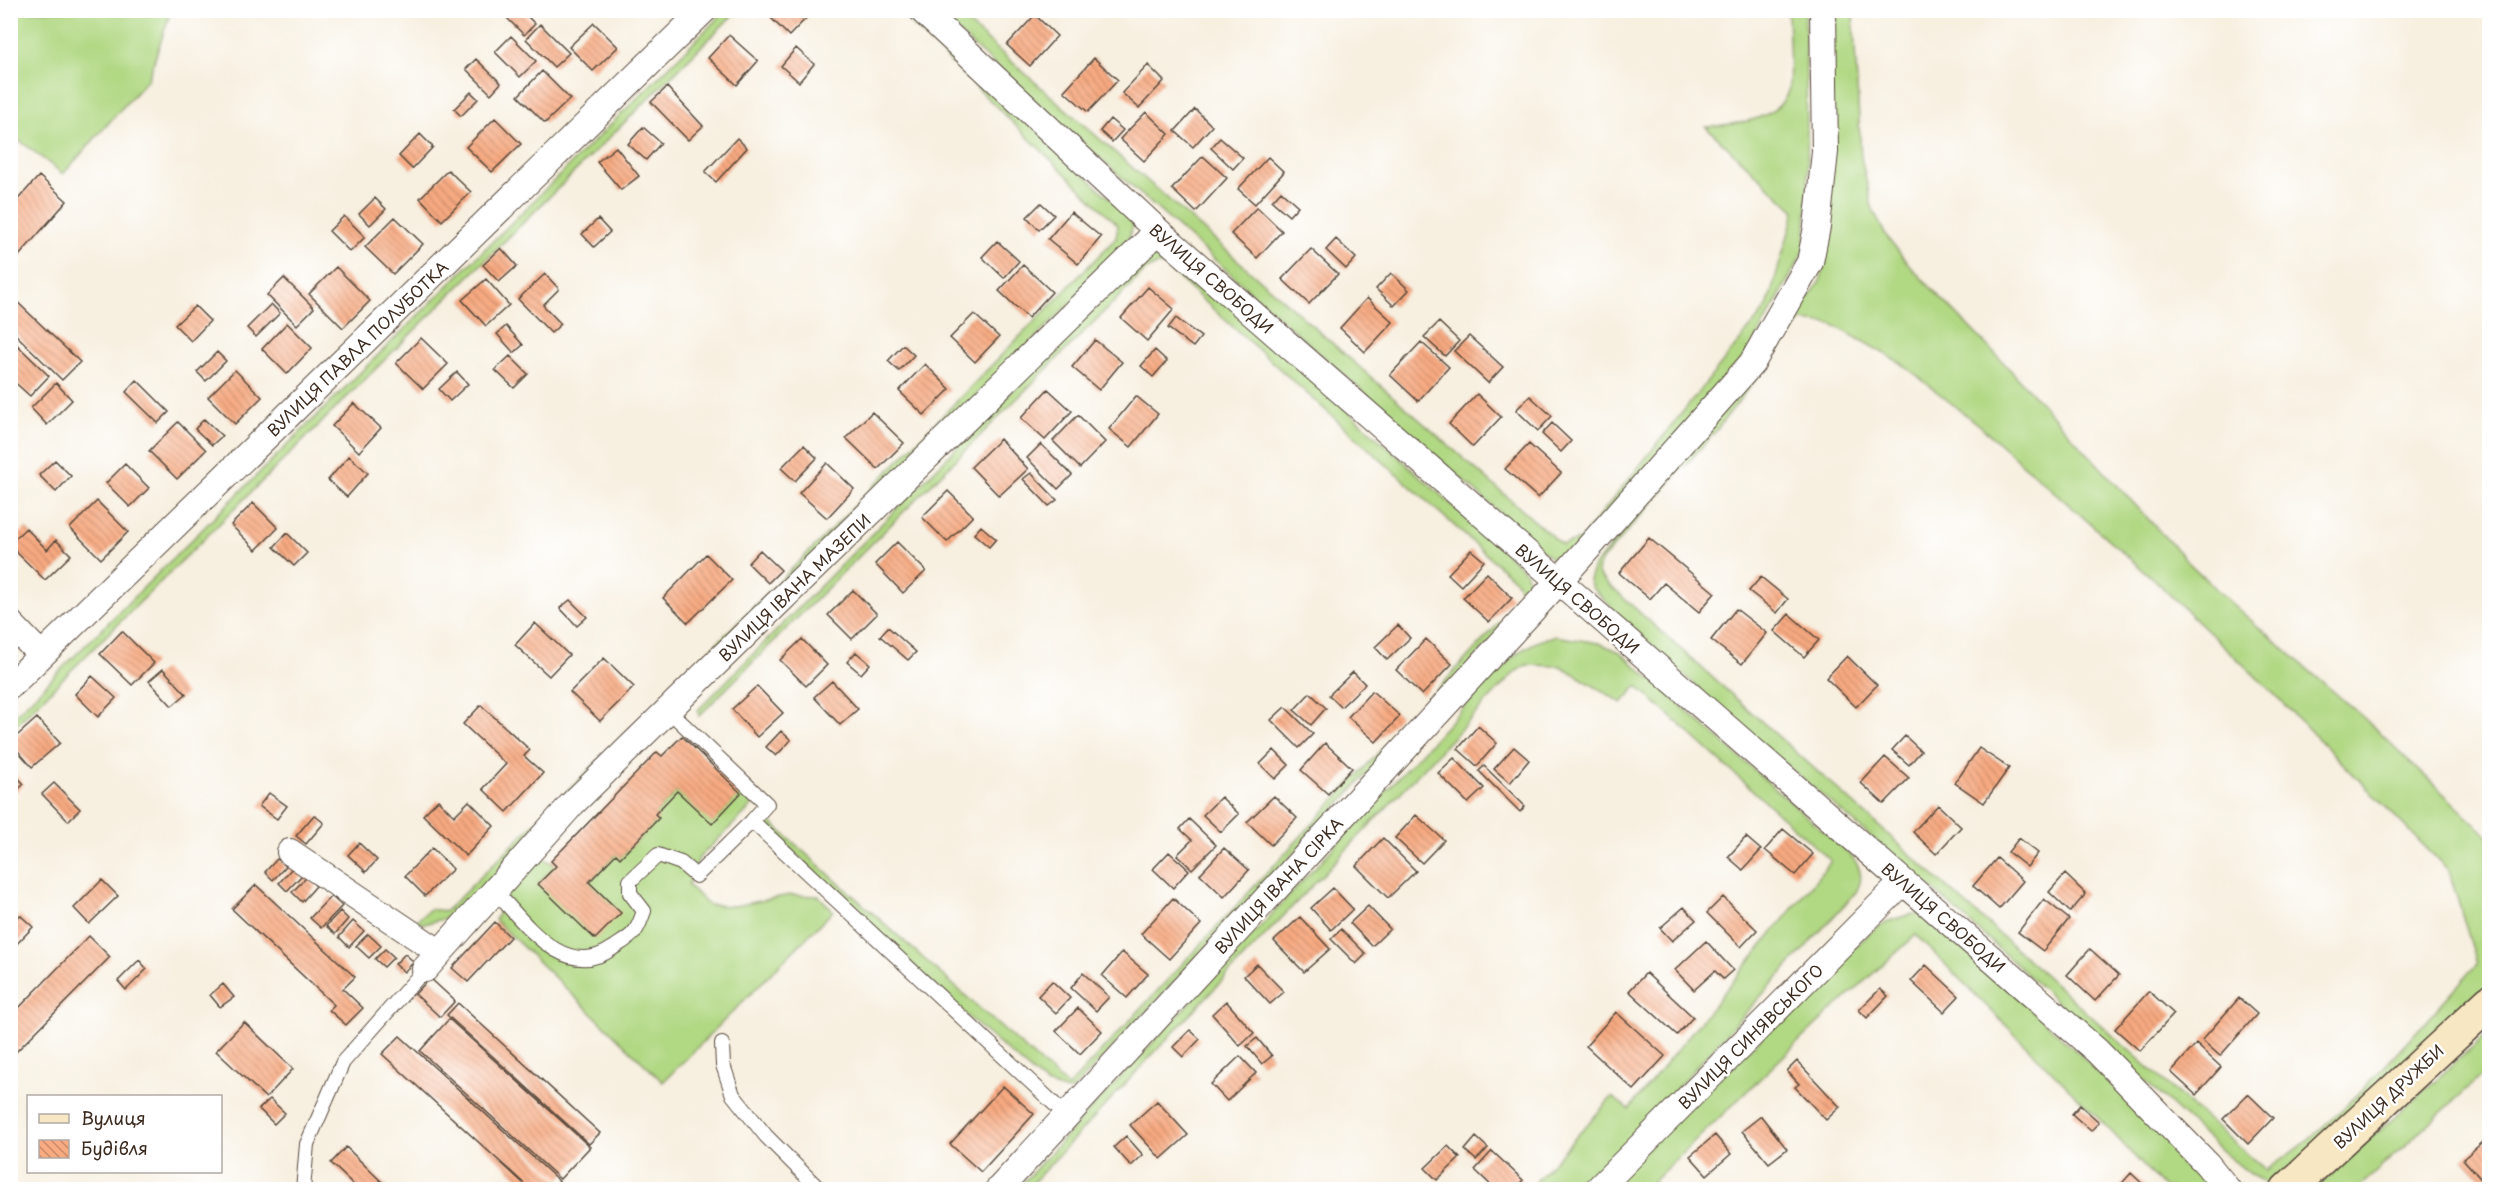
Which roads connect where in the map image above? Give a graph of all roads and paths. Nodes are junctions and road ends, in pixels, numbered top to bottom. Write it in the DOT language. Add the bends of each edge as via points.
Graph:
graph roads {
  1 [pos="704,10"];
  2 [pos="922,10"];
  3 [pos="1823,10"];
  4 [pos="1158,231"];
  5 [pos="1559,581"];
  6 [pos="10,623"];
  7 [pos="41,655"];
  8 [pos="10,686"];
  9 [pos="668,710"];
  10 [pos="752,821"];
  11 [pos="290,852"];
  12 [pos="1903,882"];
  13 [pos="495,891"];
  14 [pos="432,960"];
  15 [pos="2490,1002"];
  16 [pos="722,1044"];
  17 [pos="1066,1115"];
  18 [pos="303,1190"];
  19 [pos="820,1190"];
  20 [pos="998,1190"];
  21 [pos="1597,1190"];
  22 [pos="2228,1190"];
  23 [pos="2286,1190"];
  1 -- 7 [label="street, ВУЛИЦЯ ПАВЛА ПОЛУБОТКА"];
  2 -- 4 [label="street, ВУЛИЦЯ СВОБОДИ"];
  3 -- 5 [label="street, ВУЛИЦЯ ІВАНА СІРКА" via="1825,152 1810,262 1752,363"];
  4 -- 5 [label="street, ВУЛИЦЯ СВОБОДИ"];
  4 -- 9 [label="street, ВУЛИЦЯ ІВАНА МАЗЕПИ"];
  5 -- 12 [label="street, ВУЛИЦЯ СВОБОДИ"];
  5 -- 17 [label="street, ВУЛИЦЯ ІВАНА СІРКА"];
  6 -- 7 [label="street"];
  7 -- 8 [label="street, ВУЛИЦЯ ПАВЛА ПОЛУБОТКА"];
  9 -- 10 [label="lane" via="766,804"];
  9 -- 13 [label="street, ВУЛИЦЯ ІВАНА МАЗЕПИ" via="572,804"];
  10 -- 13 [label="lane" via="696,876 681,863 658,855 645,864 630,881 630,893 644,912 637,931 599,958 579,960 555,952"];
  10 -- 17 [label="lane"];
  11 -- 14 [label="street"];
  12 -- 21 [label="street, ВУЛИЦЯ СИНЯВСЬКОГО"];
  12 -- 22 [label="street, ВУЛИЦЯ СВОБОДИ" via="2097,1051"];
  13 -- 14 [label="street, ВУЛИЦЯ ІВАНА МАЗЕПИ"];
  14 -- 18 [label="lane" via="343,1062 307,1144"];
  15 -- 23 [label="street, ВУЛИЦЯ ДРУЖБИ"];
  16 -- 19 [label="lane" via="723,1065 733,1095 766,1136"];
  17 -- 20 [label="street, ВУЛИЦЯ ІВАНА СІРКА"];
}
